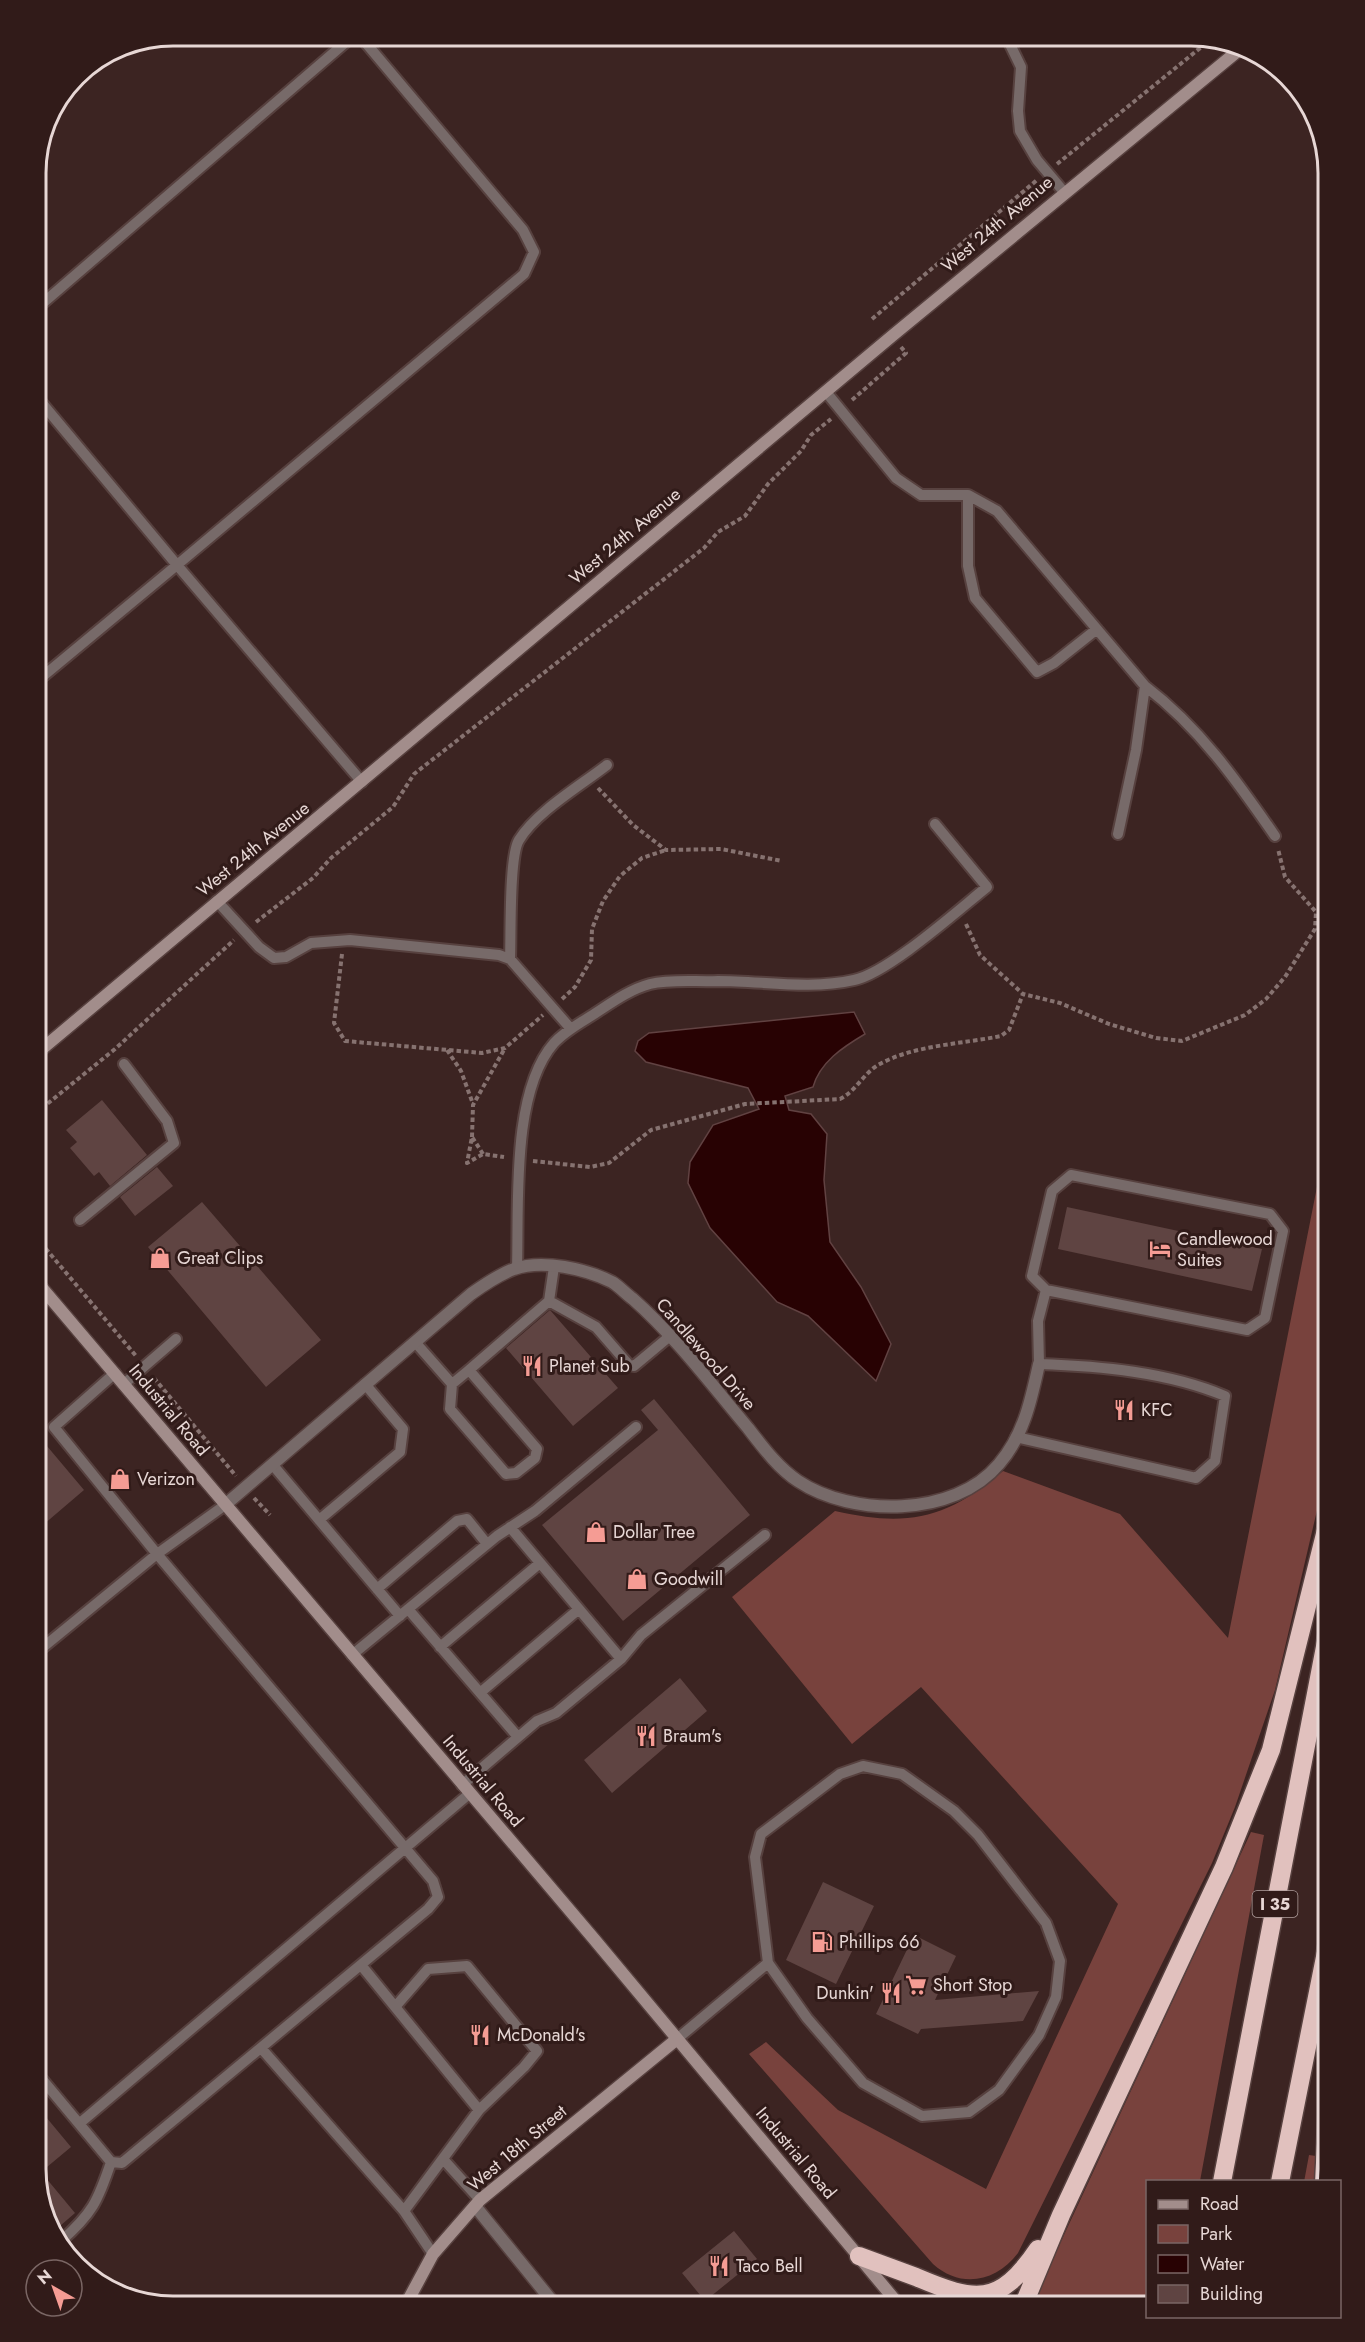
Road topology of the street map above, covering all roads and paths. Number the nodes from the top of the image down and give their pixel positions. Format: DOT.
graph roads {
  1 [pos="340,47"];
  2 [pos="369,47"];
  3 [pos="1011,47"];
  4 [pos="1234,54"];
  5 [pos="1064,192"];
  6 [pos="47,300"];
  7 [pos="892,336"];
  8 [pos="826,392"];
  9 [pos="47,409"];
  10 [pos="841,410"];
  11 [pos="968,495"];
  12 [pos="177,565"];
  13 [pos="1097,629"];
  14 [pos="47,673"];
  15 [pos="1145,686"];
  16 [pos="607,765"];
  17 [pos="590,779"];
  18 [pos="362,782"];
  19 [pos="936,824"];
  20 [pos="1118,834"];
  21 [pos="1275,836"];
  22 [pos="666,850"];
  23 [pos="782,861"];
  24 [pos="217,901"];
  25 [pos="961,908"];
  26 [pos="244,931"];
  27 [pos="344,941"];
  28 [pos="510,959"];
  29 [pos="1023,994"];
  30 [pos="552,1007"];
  31 [pos="571,1029"];
  32 [pos="47,1045"];
  33 [pos="505,1048"];
  34 [pos="447,1050"];
  35 [pos="124,1064"];
  36 [pos="47,1104"];
  37 [pos="473,1105"];
  38 [pos="472,1137"];
  39 [pos="483,1154"];
  40 [pos="520,1160"];
  41 [pos="80,1220"];
  42 [pos="554,1267"];
  43 [pos="517,1268"];
  44 [pos="1046,1290"];
  45 [pos="46,1293"];
  46 [pos="549,1301"];
  47 [pos="670,1336"];
  48 [pos="176,1338"];
  49 [pos="415,1342"];
  50 [pos="1039,1364"];
  51 [pos="469,1370"];
  52 [pos="115,1373"];
  53 [pos="124,1384"];
  54 [pos="365,1384"];
  55 [pos="452,1384"];
  56 [pos="636,1426"];
  57 [pos="1016,1437"];
  58 [pos="272,1464"];
  59 [pos="225,1505"];
  60 [pos="319,1520"];
  61 [pos="510,1527"];
  62 [pos="765,1535"];
  63 [pos="487,1544"];
  64 [pos="157,1554"];
  65 [pos="1318,1562"];
  66 [pos="540,1563"];
  67 [pos="378,1589"];
  68 [pos="579,1609"];
  69 [pos="404,1612"];
  70 [pos="46,1645"];
  71 [pos="440,1647"];
  72 [pos="352,1655"];
  73 [pos="621,1659"];
  74 [pos="1318,1683"];
  75 [pos="481,1692"];
  76 [pos="518,1737"];
  77 [pos="466,1789"];
  78 [pos="405,1847"];
  79 [pos="768,1963"];
  80 [pos="361,1965"];
  81 [pos="1318,1992"];
  82 [pos="395,2007"];
  83 [pos="677,2039"];
  84 [pos="261,2048"];
  85 [pos="46,2084"];
  86 [pos="479,2110"];
  87 [pos="80,2123"];
  88 [pos="443,2159"];
  89 [pos="111,2162"];
  90 [pos="1222,2180"];
  91 [pos="1280,2180"];
  92 [pos="477,2203"];
  93 [pos="404,2211"];
  94 [pos="1060,2215"];
  95 [pos="66,2236"];
  96 [pos="433,2254"];
  97 [pos="859,2256"];
  98 [pos="411,2295"];
  99 [pos="548,2295"];
  100 [pos="892,2296"];
  101 [pos="966,2296"];
  102 [pos="968,2296"];
  103 [pos="1027,2296"];
  1 -- 6 [label="lane"];
  2 -- 12 [label="lane"];
  3 -- 5 [label="lane"];
  4 -- 5 [label="street, West 24th Avenue"];
  5 -- 7 [label="street, West 24th Avenue"];
  7 -- 8 [label="street, West 24th Avenue"];
  7 -- 10 [label="path"];
  8 -- 10 [label="lane"];
  8 -- 18 [label="street, West 24th Avenue"];
  9 -- 12 [label="lane"];
  10 -- 11 [label="lane"];
  10 -- 26 [label="path"];
  11 -- 13 [label="lane"];
  11 -- 13 [label="lane"];
  12 -- 14 [label="lane"];
  12 -- 18 [label="lane"];
  13 -- 15 [label="lane"];
  15 -- 20 [label="lane"];
  15 -- 21 [label="lane"];
  16 -- 17 [label="lane"];
  17 -- 22 [label="path"];
  17 -- 28 [label="lane"];
  18 -- 24 [label="street, West 24th Avenue"];
  19 -- 25 [label="lane"];
  21 -- 29 [label="path"];
  22 -- 23 [label="path"];
  22 -- 30 [label="path"];
  24 -- 26 [label="lane"];
  24 -- 32 [label="street, West 24th Avenue"];
  25 -- 29 [label="path"];
  25 -- 31 [label="lane"];
  26 -- 27 [label="lane"];
  26 -- 36 [label="path"];
  27 -- 28 [label="lane"];
  27 -- 34 [label="path"];
  28 -- 30 [label="lane"];
  29 -- 40 [label="path"];
  30 -- 31 [label="lane"];
  30 -- 33 [label="path"];
  31 -- 40 [label="lane"];
  33 -- 34 [label="path"];
  33 -- 37 [label="path"];
  34 -- 37 [label="path"];
  35 -- 41 [label="lane"];
  37 -- 38 [label="path"];
  38 -- 39 [label="path"];
  38 -- 39 [label="path"];
  39 -- 40 [label="path"];
  40 -- 43 [label="lane"];
  42 -- 43 [label="street, Candlewood Drive"];
  42 -- 46 [label="lane"];
  42 -- 47 [label="street, Candlewood Drive"];
  43 -- 49 [label="street, Candlewood Drive"];
  44 -- 44 [label="lane"];
  44 -- 50 [label="lane"];
  45 -- 52 [label="street, Industrial Road"];
  46 -- 47 [label="lane"];
  46 -- 51 [label="lane"];
  47 -- 57 [label="street, Candlewood Drive"];
  48 -- 53 [label="lane"];
  49 -- 54 [label="street, Candlewood Drive"];
  49 -- 55 [label="lane"];
  50 -- 57 [label="street, Candlewood Drive"];
  50 -- 57 [label="lane"];
  51 -- 55 [label="lane"];
  51 -- 55 [label="lane"];
  52 -- 53 [label="street, Industrial Road"];
  52 -- 64 [label="lane"];
  53 -- 59 [label="street, Industrial Road"];
  54 -- 58 [label="street, Candlewood Drive"];
  54 -- 60 [label="lane"];
  56 -- 61 [label="lane"];
  58 -- 59 [label="street, Candlewood Drive"];
  58 -- 60 [label="lane"];
  59 -- 64 [label="lane"];
  59 -- 72 [label="street, Industrial Road"];
  60 -- 67 [label="lane"];
  61 -- 63 [label="lane"];
  61 -- 66 [label="lane"];
  62 -- 73 [label="lane"];
  63 -- 67 [label="lane"];
  63 -- 69 [label="lane"];
  64 -- 70 [label="lane"];
  64 -- 78 [label="lane"];
  65 -- 94 [label="highway"];
  66 -- 68 [label="lane"];
  66 -- 71 [label="lane"];
  67 -- 69 [label="lane"];
  68 -- 73 [label="lane"];
  68 -- 75 [label="lane"];
  69 -- 71 [label="lane"];
  69 -- 72 [label="lane"];
  71 -- 75 [label="lane"];
  72 -- 77 [label="street, Industrial Road"];
  73 -- 76 [label="lane"];
  74 -- 90 [label="highway, I 35"];
  75 -- 76 [label="lane"];
  76 -- 77 [label="lane"];
  77 -- 78 [label="lane"];
  77 -- 83 [label="street, Industrial Road"];
  78 -- 80 [label="lane"];
  78 -- 87 [label="lane"];
  79 -- 79 [label="lane"];
  79 -- 83 [label="lane"];
  80 -- 82 [label="lane"];
  80 -- 84 [label="lane"];
  81 -- 91 [label="highway"];
  82 -- 86 [label="lane"];
  82 -- 86 [label="lane"];
  83 -- 92 [label="street, West 18th Street"];
  83 -- 97 [label="street, Industrial Road"];
  84 -- 89 [label="lane"];
  84 -- 93 [label="lane"];
  85 -- 87 [label="lane"];
  86 -- 88 [label="lane"];
  87 -- 89 [label="lane"];
  88 -- 92 [label="lane"];
  88 -- 93 [label="lane"];
  89 -- 95 [label="lane"];
  92 -- 96 [label="street, West 18th Street"];
  92 -- 99 [label="street"];
  93 -- 96 [label="lane"];
  94 -- 102 [label="highway"];
  94 -- 103 [label="highway"];
  96 -- 98 [label="street, West 18th Street"];
  97 -- 100 [label="street, Industrial Road"];
  97 -- 101 [label="highway"];
}
